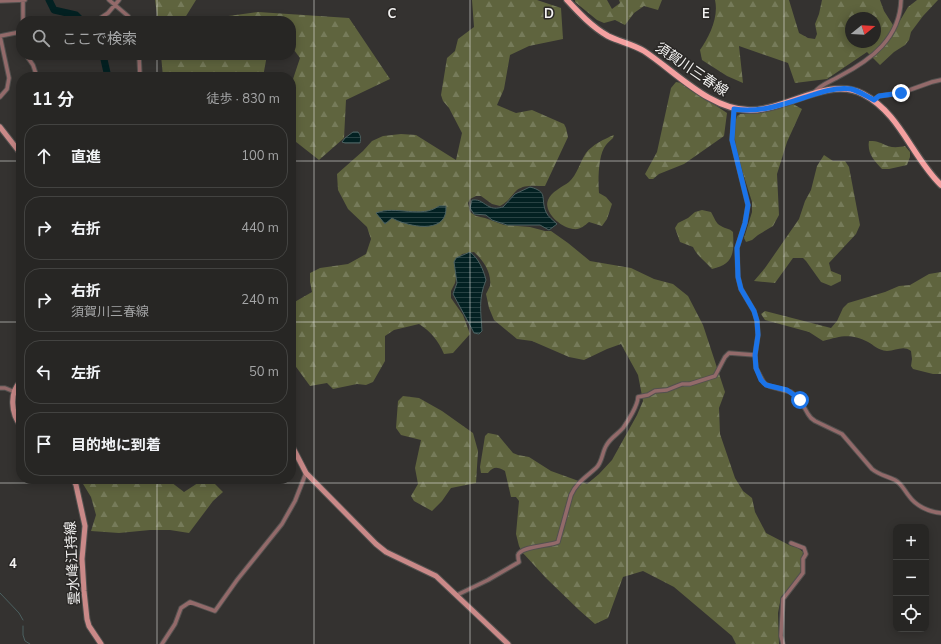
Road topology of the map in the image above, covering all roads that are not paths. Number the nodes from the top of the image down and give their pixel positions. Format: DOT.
graph roads {
  1 [pos="24,0"];
  2 [pos="109,0"];
  3 [pos="119,0"];
  4 [pos="567,0"];
  5 [pos="901,0"];
  6 [pos="0,1"];
  7 [pos="115,5"];
  8 [pos="23,16"];
  9 [pos="104,16"];
  10 [pos="127,16"];
  11 [pos="16,33"];
  12 [pos="30,60"];
  13 [pos="139,60"];
  14 [pos="35,72"];
  15 [pos="140,72"];
  16 [pos="941,80"];
  17 [pos="814,94"];
  18 [pos="0,97"];
  19 [pos="874,100"];
  20 [pos="734,109"];
  21 [pos="0,127"];
  22 [pos="16,148"];
  23 [pos="941,185"];
  24 [pos="755,355"];
  25 [pos="16,387"];
  26 [pos="0,388"];
  27 [pos="15,392"];
  28 [pos="16,417"];
  29 [pos="296,454"];
  30 [pos="306,473"];
  31 [pos="75,484"];
  32 [pos="941,513"];
  33 [pos="792,543"];
  34 [pos="457,594"];
  35 [pos="102,644"];
  36 [pos="162,644"];
  37 [pos="508,644"];
  38 [pos="783,644"];
  1 -- 6 [label="street"];
  1 -- 8 [label="street"];
  2 -- 7 [label="street"];
  3 -- 7 [label="street"];
  4 -- 20 [label="main road, 須賀川三春線"];
  5 -- 17 [label="street"];
  7 -- 9 [label="street"];
  7 -- 10 [label="street"];
  11 -- 18 [label="street"];
  12 -- 14 [label="street"];
  13 -- 15 [label="street"];
  16 -- 19 [label="street"];
  17 -- 19 [label="main road, 須賀川三春線"];
  17 -- 20 [label="main road, 須賀川三春線"];
  19 -- 23 [label="main road, 須賀川三春線"];
  20 -- 24 [label="street"];
  21 -- 22 [label="main road"];
  24 -- 32 [label="street"];
  24 -- 34 [label="street"];
  25 -- 27 [label="main road"];
  26 -- 27 [label="street"];
  27 -- 28 [label="main road"];
  29 -- 30 [label="main road"];
  30 -- 34 [label="main road"];
  30 -- 36 [label="street"];
  31 -- 35 [label="main road, 雲水峰江持線"];
  33 -- 38 [label="street"];
  34 -- 37 [label="main road"];
}
